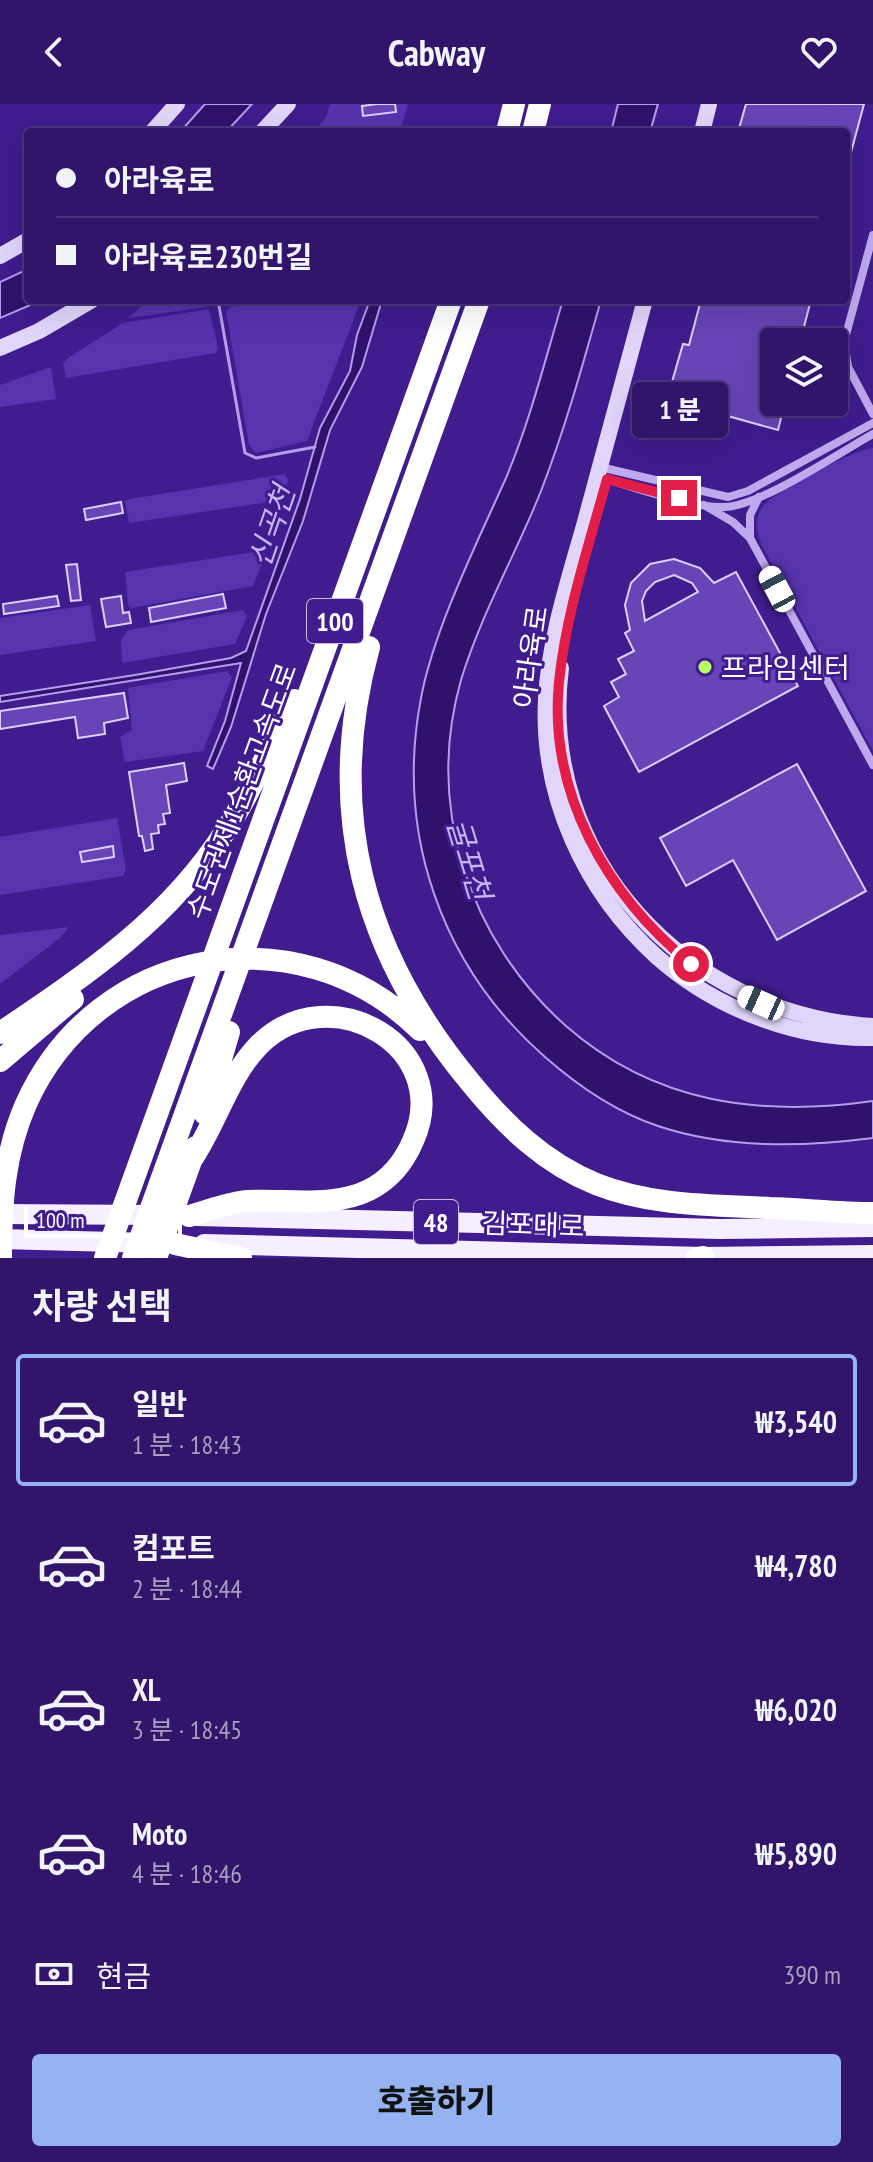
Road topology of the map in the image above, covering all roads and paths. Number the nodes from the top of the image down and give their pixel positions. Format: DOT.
graph roads {
  1 [pos="177,104"];
  2 [pos="288,104"];
  3 [pos="514,104"];
  4 [pos="540,104"];
  5 [pos="699,104"];
  6 [pos="709,104"];
  7 [pos="156,128"];
  8 [pos="266,128"];
  9 [pos="508,128"];
  10 [pos="534,128"];
  11 [pos="693,128"];
  12 [pos="703,128"];
  13 [pos="873,235"];
  14 [pos="24,242"];
  15 [pos="0,256"];
  16 [pos="85,304"];
  17 [pos="450,304"];
  18 [pos="478,304"];
  19 [pos="644,304"];
  20 [pos="655,304"];
  21 [pos="0,348"];
  22 [pos="873,414"];
  23 [pos="873,423"];
  24 [pos="873,434"];
  25 [pos="603,473"];
  26 [pos="760,497"];
  27 [pos="704,505"];
  28 [pos="750,538"];
  29 [pos="384,570"];
  30 [pos="333,629"];
  31 [pos="873,765"];
  32 [pos="157,917"];
  33 [pos="873,1014"];
  34 [pos="873,1026"];
  35 [pos="840,1029"];
  36 [pos="0,1033"];
  37 [pos="873,1038"];
  38 [pos="873,1046"];
  39 [pos="0,1061"];
  40 [pos="452,1061"];
  41 [pos="197,1131"];
  42 [pos="0,1214"];
  43 [pos="189,1216"];
  44 [pos="872,1216"];
  45 [pos="0,1239"];
  46 [pos="175,1244"];
  47 [pos="873,1255"];
  48 [pos="703,1257"];
  49 [pos="1,1258"];
  50 [pos="105,1258"];
  51 [pos="133,1258"];
  52 [pos="156,1258"];
  53 [pos="241,1258"];
  54 [pos="697,1258"];
  1 -- 7 [label="street"];
  2 -- 8 [label="street"];
  3 -- 9 [label="highway"];
  4 -- 10 [label="highway"];
  5 -- 11 [label="street"];
  6 -- 12 [label="street"];
  13 -- 22 [label="street"];
  14 -- 15 [label="street"];
  16 -- 21 [label="street"];
  17 -- 30 [label="highway, 수도권제1순환고속도로 / 100"];
  18 -- 29 [label="highway, 수도권제1순환고속도로 / 100"];
  19 -- 25 [label="street, 아라육로"];
  20 -- 25 [label="street, 아라육로"];
  23 -- 25 [label="street"];
  24 -- 26 [label="street"];
  25 -- 27 [label="street"];
  25 -- 35 [label="street, 아라육로"];
  26 -- 27 [label="street"];
  26 -- 28 [label="street"];
  27 -- 28 [label="street"];
  28 -- 31 [label="street"];
  29 -- 40 [label="highway"];
  29 -- 41 [label="highway, 수도권제1순환고속도로 / 100"];
  30 -- 32 [label="highway"];
  30 -- 50 [label="highway, 수도권제1순환고속도로 / 100"];
  32 -- 36 [label="highway"];
  32 -- 39 [label="highway"];
  33 -- 35 [label="street"];
  34 -- 35 [label="street, 아라육로"];
  35 -- 37 [label="street, 아라육로"];
  35 -- 38 [label="street"];
  40 -- 44 [label="highway"];
  40 -- 49 [label="highway"];
  41 -- 43 [label="highway"];
  41 -- 51 [label="highway, 수도권제1순환고속도로 / 100"];
  41 -- 52 [label="highway"];
  42 -- 43 [label="main road, 김포대로 / 48"];
  43 -- 44 [label="main road, 김포대로 / 48"];
  45 -- 46 [label="main road, 김포대로 / 48"];
  46 -- 48 [label="main road, 김포대로 / 48"];
  46 -- 53 [label="highway"];
  47 -- 48 [label="main road, 김포대로 / 48"];
  48 -- 54 [label="highway"];
}
